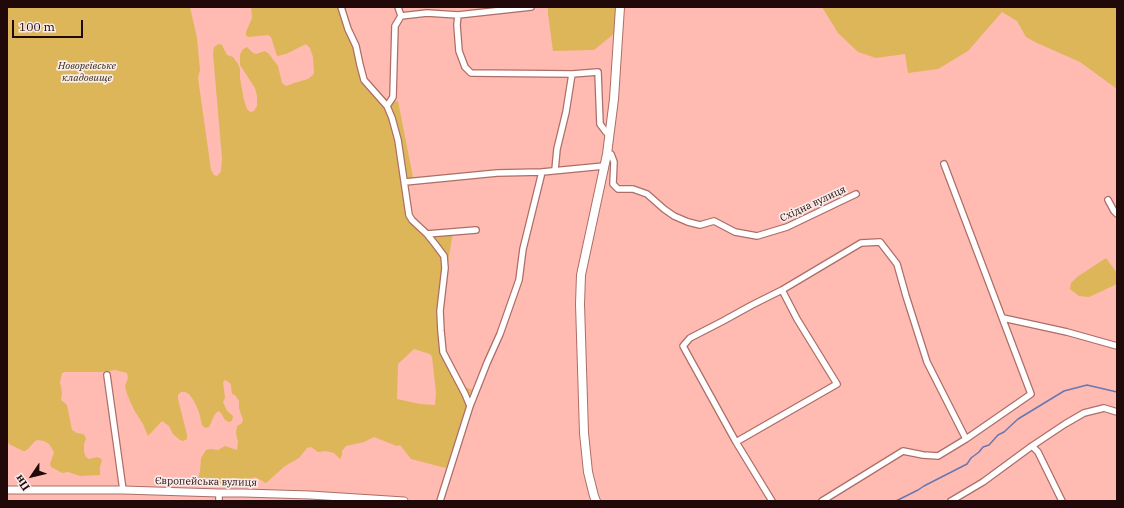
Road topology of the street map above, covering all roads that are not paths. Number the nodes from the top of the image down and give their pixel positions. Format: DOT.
graph roads {
  1 [pos="341,7"];
  2 [pos="398,7"];
  3 [pos="531,7"];
  4 [pos="620,7"];
  5 [pos="458,15"];
  6 [pos="401,16"];
  7 [pos="572,74"];
  8 [pos="386,106"];
  9 [pos="609,135"];
  10 [pos="607,154"];
  11 [pos="944,164"];
  12 [pos="604,166"];
  13 [pos="555,170"];
  14 [pos="542,172"];
  15 [pos="404,182"];
  16 [pos="856,194"];
  17 [pos="1108,200"];
  18 [pos="1117,214"];
  19 [pos="476,230"];
  20 [pos="427,234"];
  21 [pos="782,290"];
  22 [pos="1002,318"];
  23 [pos="1117,346"];
  24 [pos="107,375"];
  25 [pos="470,406"];
  26 [pos="1117,412"];
  27 [pos="966,439"];
  28 [pos="736,442"];
  29 [pos="1032,446"];
  30 [pos="7,490"];
  31 [pos="123,490"];
  32 [pos="219,493"];
  33 [pos="310,498"];
  34 [pos="958,499"];
  35 [pos="219,501"];
  36 [pos="404,501"];
  37 [pos="440,501"];
  38 [pos="596,501"];
  39 [pos="772,501"];
  40 [pos="822,501"];
  41 [pos="951,501"];
  42 [pos="1062,501"];
  1 -- 8 [label="street"];
  2 -- 6 [label="street"];
  3 -- 5 [label="street"];
  4 -- 9 [label="main road"];
  5 -- 6 [label="street"];
  5 -- 7 [label="street"];
  6 -- 8 [label="street"];
  7 -- 9 [label="street"];
  7 -- 13 [label="street"];
  8 -- 15 [label="street"];
  9 -- 10 [label="main road"];
  10 -- 12 [label="main road"];
  10 -- 16 [label="street, Східна вулиця"];
  11 -- 22 [label="street"];
  12 -- 13 [label="street"];
  12 -- 38 [label="main road"];
  13 -- 14 [label="street"];
  14 -- 15 [label="street"];
  14 -- 25 [label="street"];
  15 -- 20 [label="street"];
  17 -- 18 [label="street"];
  19 -- 20 [label="street"];
  20 -- 25 [label="street"];
  21 -- 27 [label="street"];
  21 -- 28 [label="street"];
  21 -- 28 [label="street"];
  22 -- 23 [label="street"];
  22 -- 27 [label="street"];
  24 -- 31 [label="street"];
  25 -- 37 [label="street"];
  26 -- 29 [label="street"];
  27 -- 40 [label="street"];
  28 -- 39 [label="street"];
  29 -- 34 [label="street"];
  29 -- 42 [label="street"];
  30 -- 31 [label="street, Європейська вулиця"];
  31 -- 32 [label="street, Європейська вулиця"];
  32 -- 33 [label="street, Європейська вулиця"];
  32 -- 35 [label="street"];
  33 -- 36 [label="street, Європейська вулиця"];
  34 -- 41 [label="street"];
}
